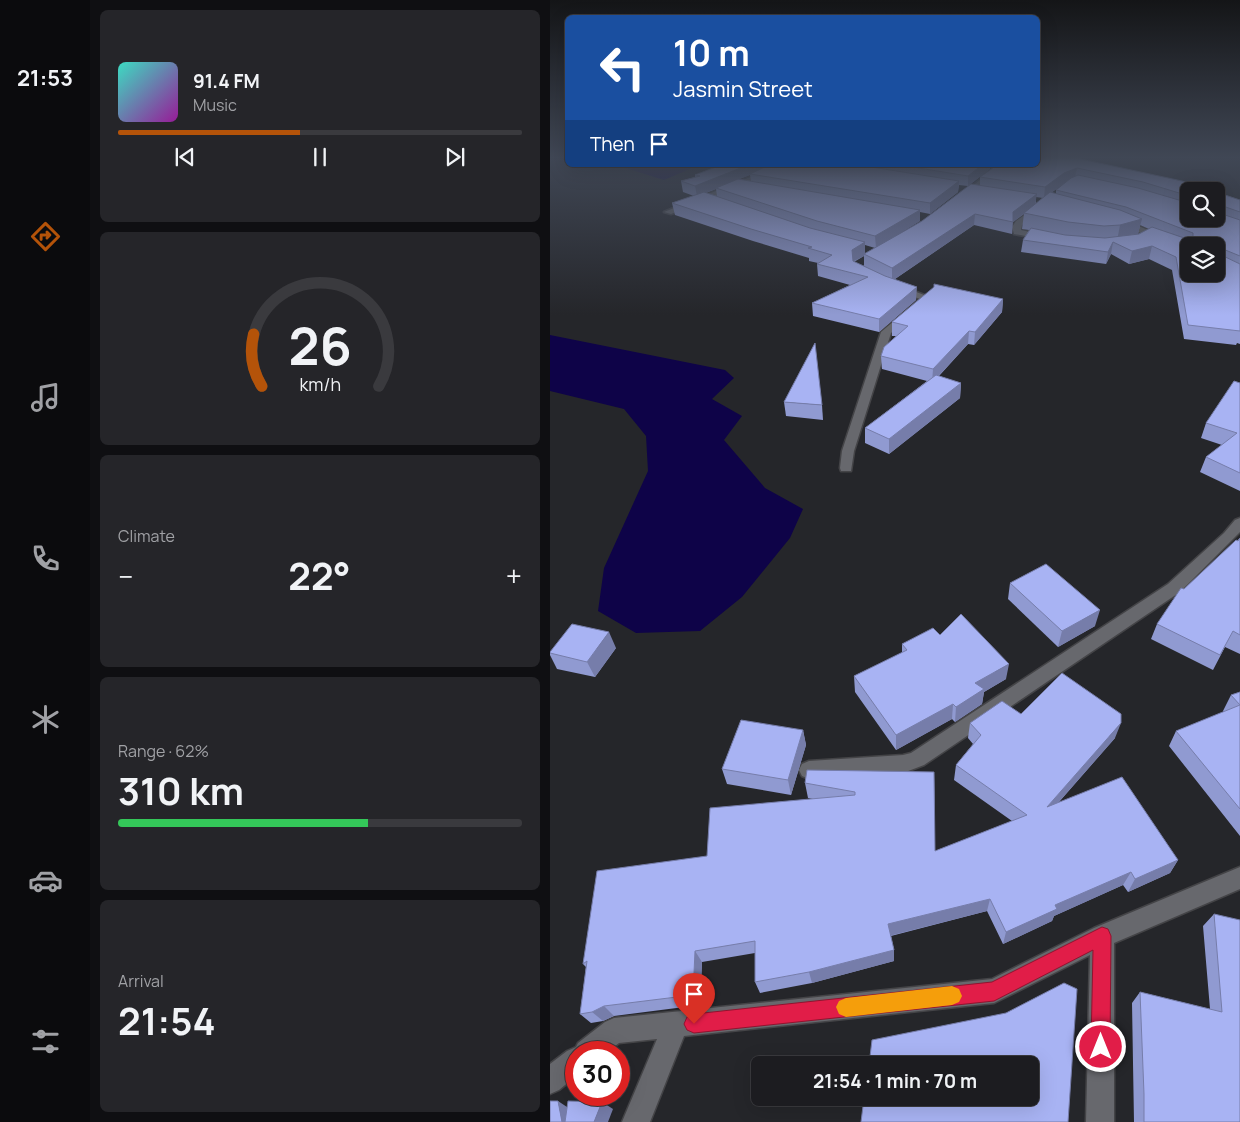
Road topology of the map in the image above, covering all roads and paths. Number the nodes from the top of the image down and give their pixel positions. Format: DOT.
graph roads {
  1 [pos="673,210"];
  2 [pos="1037,210"];
  3 [pos="668,212"];
  4 [pos="1111,219"];
  5 [pos="1149,233"];
  6 [pos="1054,239"];
  7 [pos="1139,240"];
  8 [pos="1180,246"];
  9 [pos="890,285"];
  10 [pos="846,468"];
  11 [pos="1236,534"];
  12 [pos="809,770"];
  13 [pos="1240,878"];
  14 [pos="1102,936"];
  15 [pos="675,1026"];
  16 [pos="601,1041"];
  17 [pos="565,1068"];
  18 [pos="550,1080"];
  19 [pos="636,1122"];
  20 [pos="1100,1122"];
  1 -- 3 [label="street"];
  2 -- 6 [label="street"];
  4 -- 5 [label="street"];
  5 -- 7 [label="street"];
  5 -- 8 [label="street"];
  9 -- 10 [label="street"];
  11 -- 12 [label="street"];
  13 -- 14 [label="street"];
  14 -- 15 [label="street"];
  14 -- 20 [label="street"];
  15 -- 16 [label="street"];
  15 -- 19 [label="street"];
  17 -- 18 [label="street"];
}
